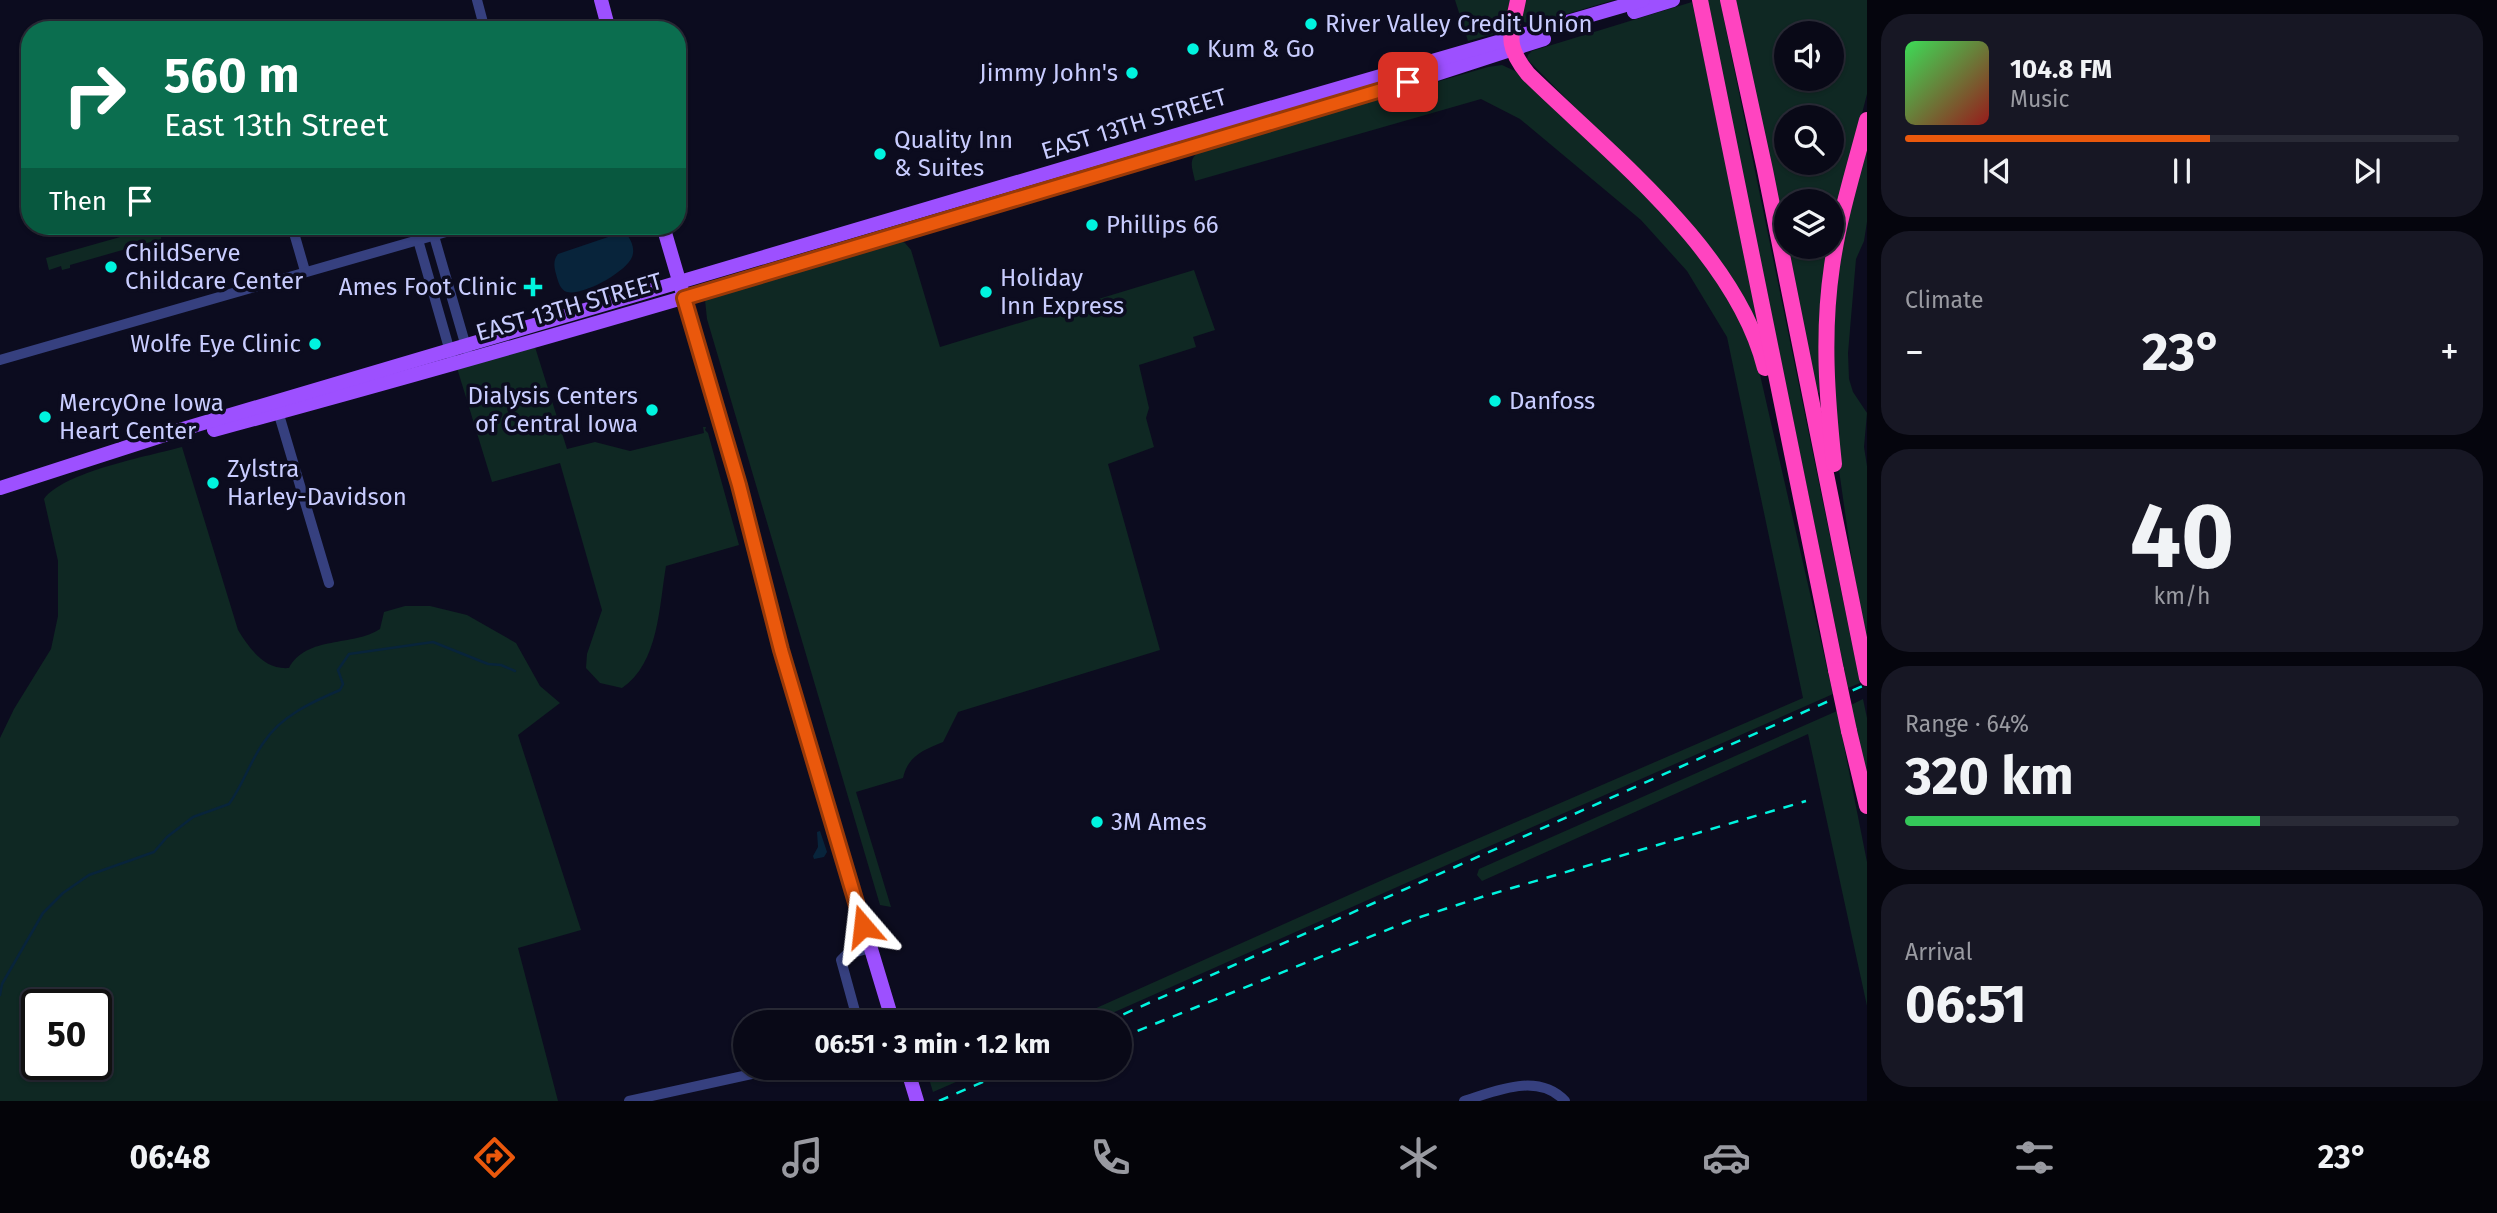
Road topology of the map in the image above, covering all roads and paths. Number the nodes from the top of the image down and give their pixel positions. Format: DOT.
graph roads {
  1 [pos="477,0"];
  2 [pos="601,0"];
  3 [pos="1518,0"];
  4 [pos="1643,0"];
  5 [pos="1673,0"];
  6 [pos="1729,4"];
  7 [pos="1702,8"];
  8 [pos="483,21"];
  9 [pos="607,21"];
  10 [pos="1511,44"];
  11 [pos="1867,120"];
  12 [pos="295,235"];
  13 [pos="436,235"];
  14 [pos="666,235"];
  15 [pos="433,236"];
  16 [pos="418,240"];
  17 [pos="305,271"];
  18 [pos="682,291"];
  19 [pos="468,353"];
  20 [pos="452,358"];
  21 [pos="0,360"];
  22 [pos="277,408"];
  23 [pos="0,488"];
  24 [pos="1808,534"];
  25 [pos="1842,547"];
  26 [pos="330,583"];
  27 [pos="1867,678"];
  28 [pos="1867,806"];
  29 [pos="870,948"];
  30 [pos="855,1010"];
  31 [pos="889,1010"];
  32 [pos="733,1078"];
  33 [pos="911,1080"];
  34 [pos="629,1101"];
  35 [pos="917,1101"];
  36 [pos="1464,1101"];
  37 [pos="1566,1101"];
  1 -- 8 [label="street"];
  2 -- 9 [label="main road"];
  3 -- 10 [label="highway"];
  4 -- 10 [label="main road, EAST 13TH STREET"];
  5 -- 10 [label="main road, EAST 13TH STREET"];
  6 -- 25 [label="highway"];
  7 -- 24 [label="highway"];
  10 -- 18 [label="main road, EAST 13TH STREET"];
  10 -- 24 [label="highway"];
  11 -- 25 [label="highway"];
  12 -- 17 [label="street"];
  13 -- 15 [label="street"];
  14 -- 18 [label="main road"];
  15 -- 16 [label="street"];
  15 -- 19 [label="street"];
  16 -- 17 [label="street"];
  16 -- 20 [label="street"];
  17 -- 21 [label="street"];
  18 -- 19 [label="main road, EAST 13TH STREET"];
  18 -- 29 [label="main road"];
  19 -- 20 [label="main road, EAST 13TH STREET"];
  20 -- 22 [label="main road, EAST 13TH STREET"];
  22 -- 23 [label="main road, EAST 13TH STREET"];
  22 -- 26 [label="street"];
  24 -- 28 [label="highway, bridge"];
  25 -- 27 [label="highway"];
  29 -- 30 [label="street"];
  29 -- 31 [label="main road"];
  32 -- 34 [label="street"];
  33 -- 35 [label="main road"];
  36 -- 37 [label="street"];
}
